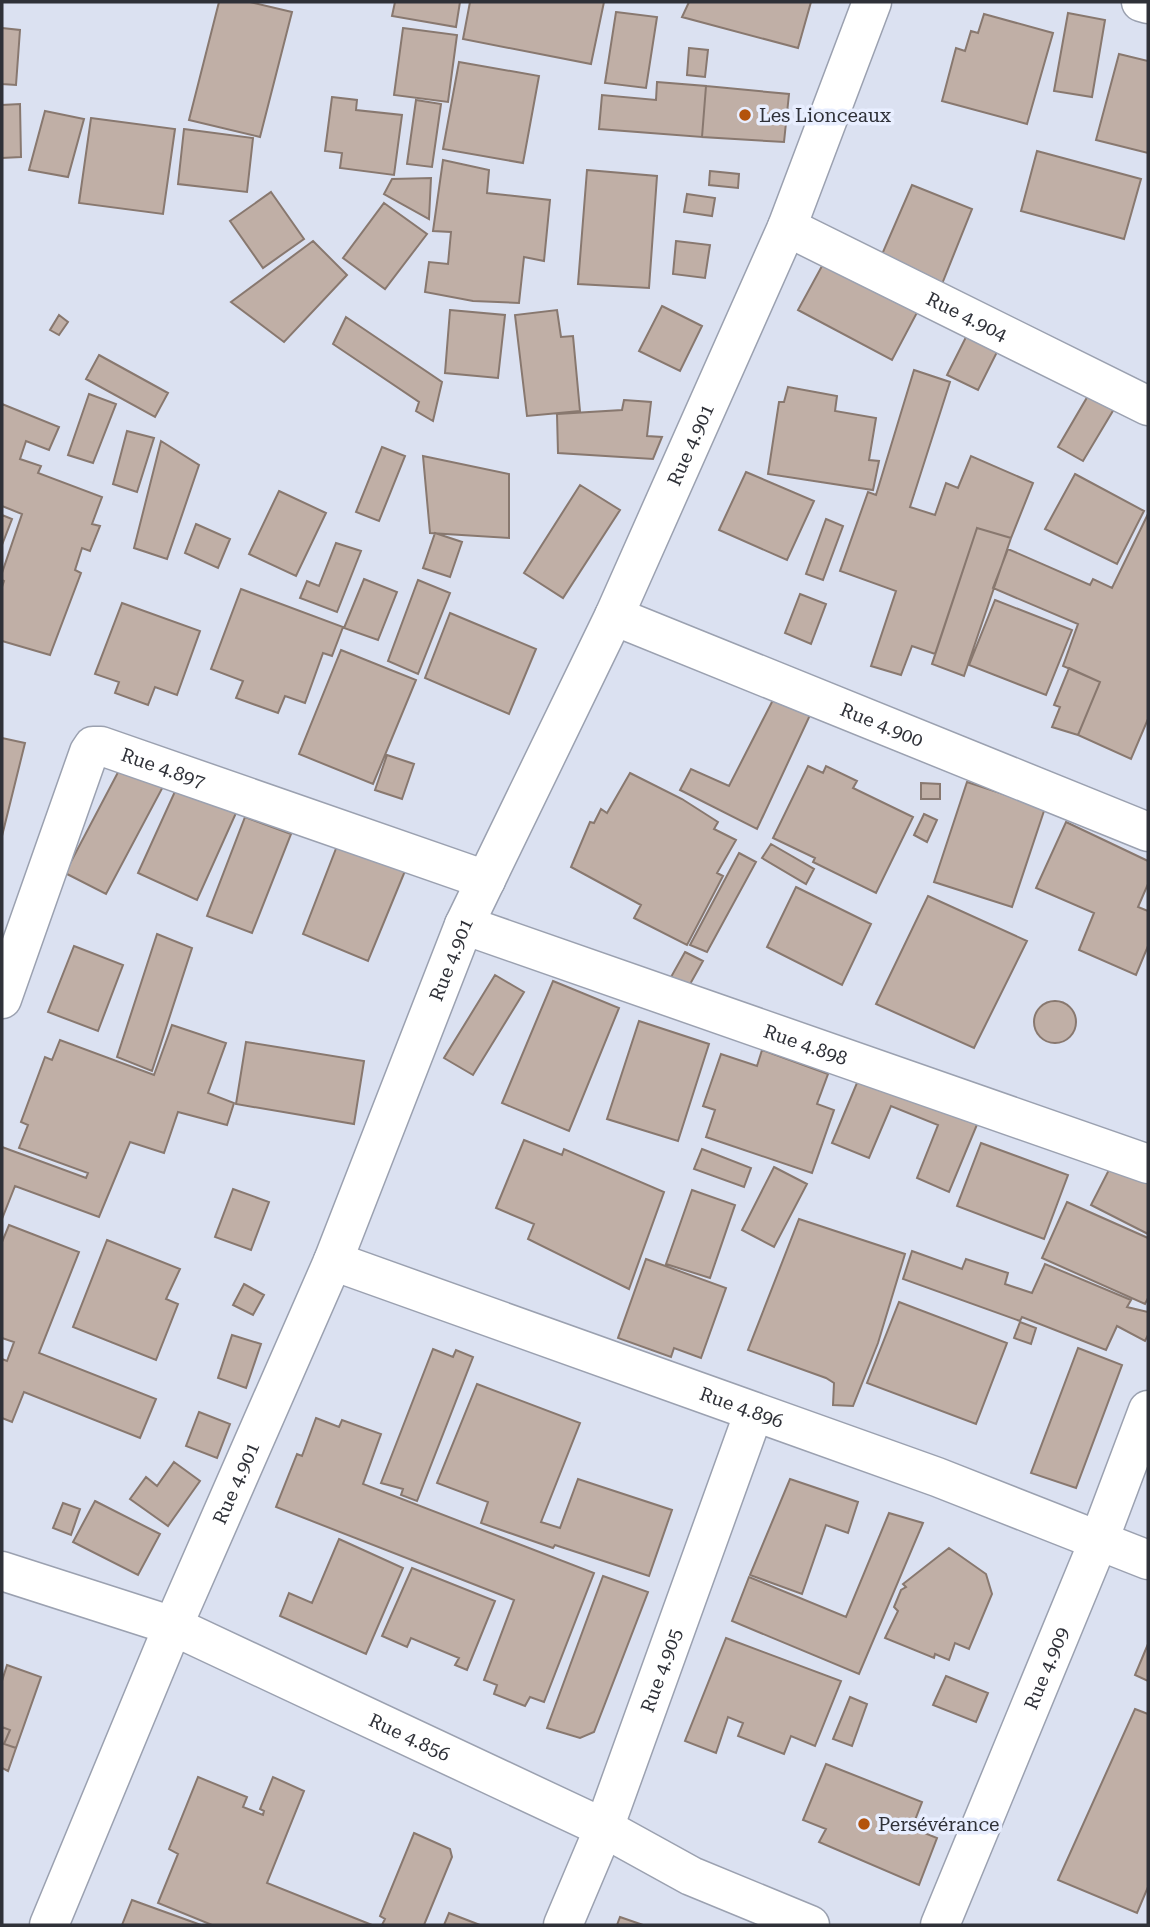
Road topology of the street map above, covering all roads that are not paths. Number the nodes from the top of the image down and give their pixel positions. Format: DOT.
graph roads {
  1 [pos="872,2"];
  2 [pos="1141,2"];
  3 [pos="1148,4"];
  4 [pos="787,228"];
  5 [pos="1148,406"];
  6 [pos="614,616"];
  7 [pos="1148,832"];
  8 [pos="486,880"];
  9 [pos="464,925"];
  10 [pos="2,999"];
  11 [pos="1148,1164"];
  12 [pos="333,1261"];
  13 [pos="1148,1410"];
  14 [pos="754,1412"];
  15 [pos="1099,1539"];
  16 [pos="1148,1560"];
  17 [pos="2,1570"];
  18 [pos="173,1626"];
  19 [pos="604,1828"];
  20 [pos="49,1925"];
  21 [pos="563,1925"];
  22 [pos="810,1925"];
  23 [pos="940,1925"];
  1 -- 4 [label="street, Rue 4.901"];
  2 -- 3 [label="street"];
  4 -- 5 [label="street, Rue 4.904"];
  4 -- 6 [label="street, Rue 4.901"];
  6 -- 7 [label="street, Rue 4.900"];
  6 -- 8 [label="street, Rue 4.901"];
  8 -- 9 [label="street, Rue 4.901"];
  8 -- 10 [label="street, Rue 4.897"];
  9 -- 11 [label="street, Rue 4.898"];
  9 -- 12 [label="street, Rue 4.901"];
  12 -- 14 [label="street, Rue 4.896"];
  12 -- 18 [label="street, Rue 4.901"];
  13 -- 15 [label="street, Rue 4.909"];
  14 -- 15 [label="street, Rue 4.896"];
  14 -- 19 [label="street, Rue 4.905"];
  15 -- 16 [label="street, Rue 4.896"];
  15 -- 23 [label="street, Rue 4.909"];
  17 -- 18 [label="street, Rue 4.856"];
  18 -- 19 [label="street, Rue 4.856"];
  18 -- 20 [label="street, Rue 4.901"];
  19 -- 21 [label="street, Rue 4.905"];
  19 -- 22 [label="street, Rue 4.856"];
}
